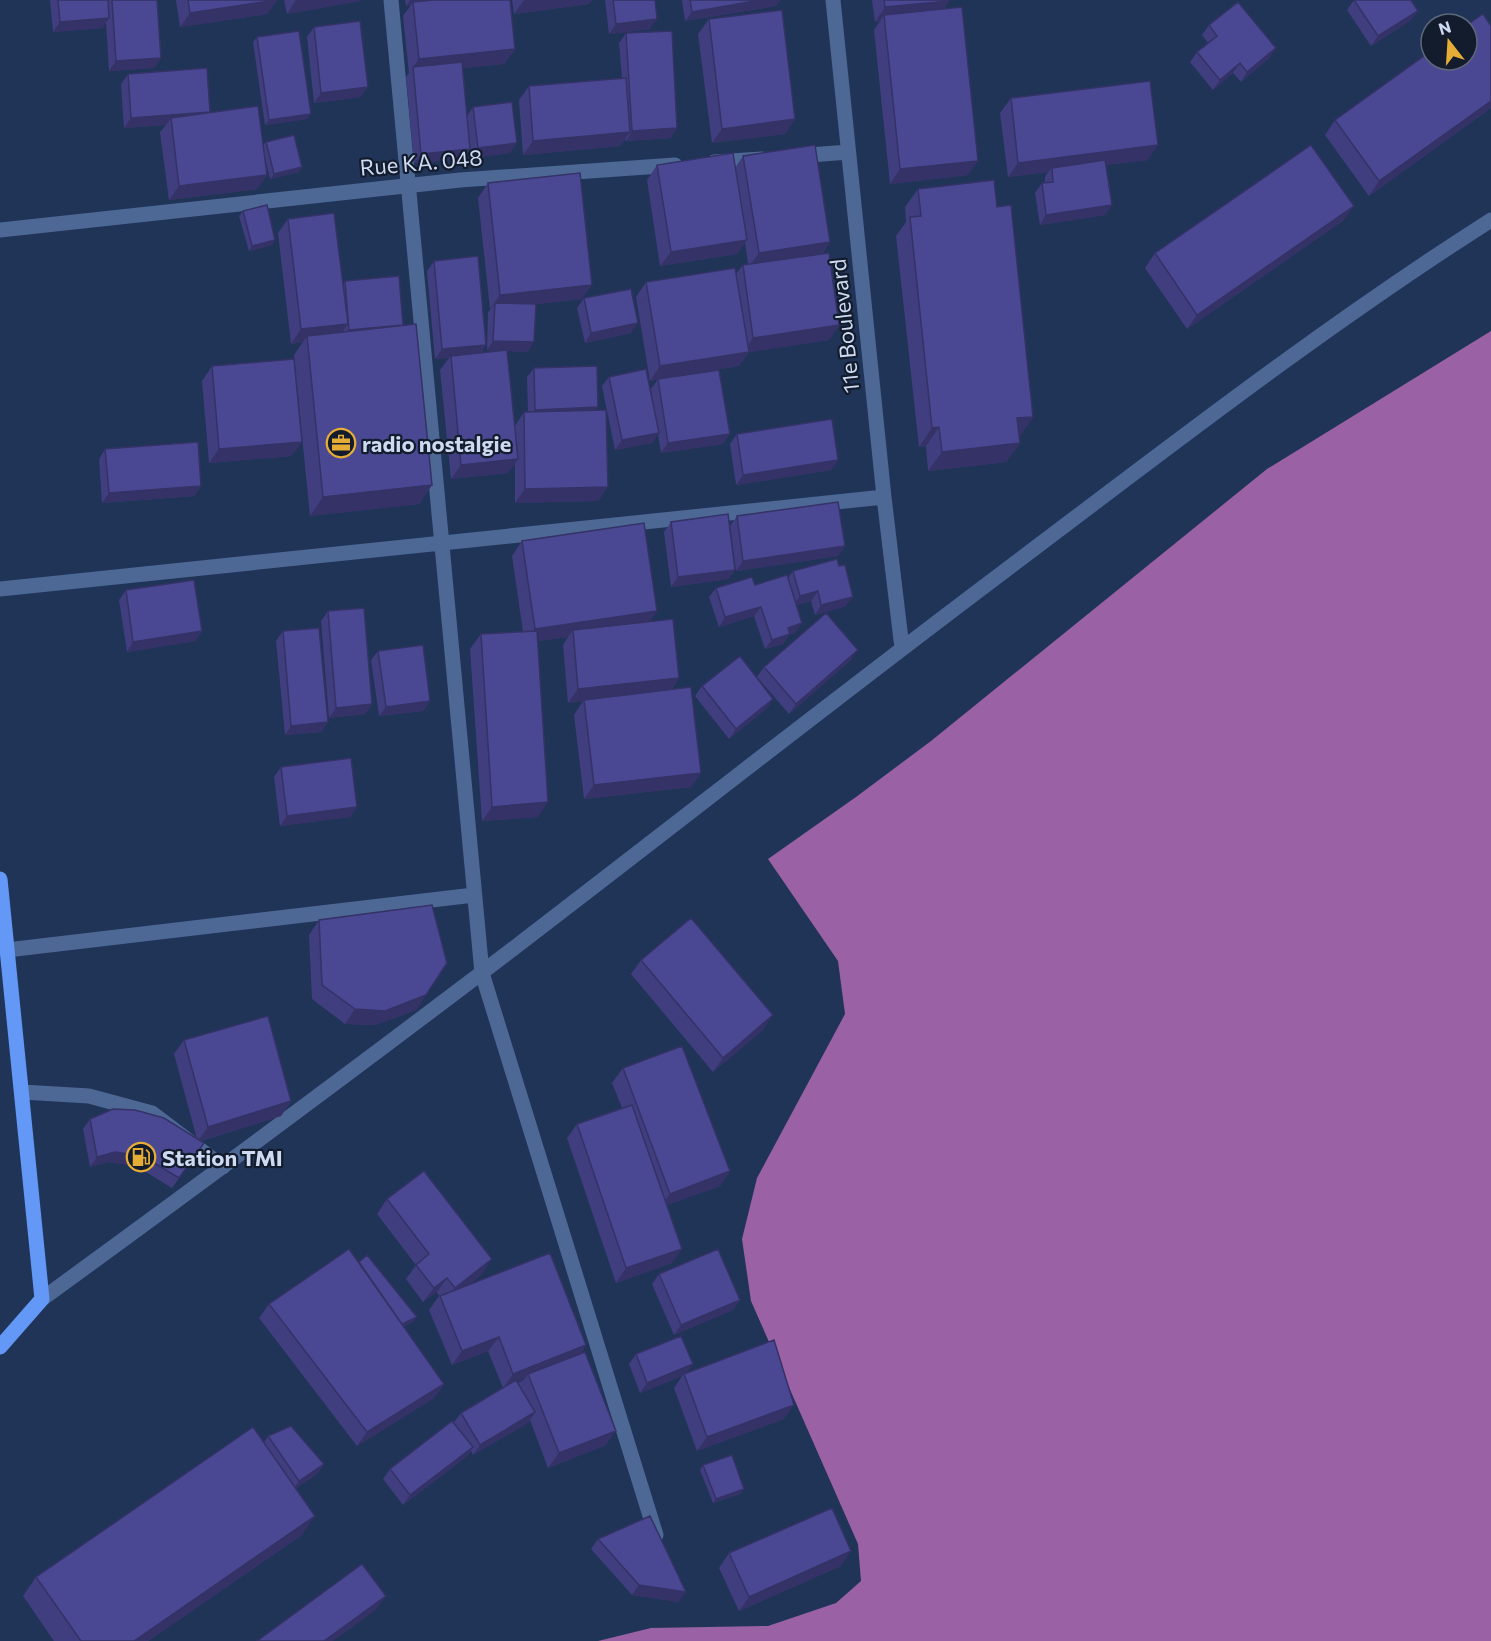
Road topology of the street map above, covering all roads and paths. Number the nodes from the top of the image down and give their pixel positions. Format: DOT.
graph roads {
  1 [pos="391,0"];
  2 [pos="833,0"];
  3 [pos="848,152"];
  4 [pos="409,185"];
  5 [pos="1491,220"];
  6 [pos="0,230"];
  7 [pos="884,497"];
  8 [pos="441,544"];
  9 [pos="0,589"];
  10 [pos="902,648"];
  11 [pos="0,879"];
  12 [pos="474,895"];
  13 [pos="7,950"];
  14 [pos="482,973"];
  15 [pos="22,1092"];
  16 [pos="223,1167"];
  17 [pos="42,1299"];
  18 [pos="0,1347"];
  19 [pos="659,1545"];
  1 -- 4 [label="street"];
  2 -- 3 [label="street, 11e Boulevard"];
  3 -- 4 [label="street, Rue KA. 048"];
  3 -- 7 [label="street, 11e Boulevard"];
  4 -- 6 [label="street, Rue KA. 048"];
  4 -- 8 [label="street"];
  5 -- 10 [label="street"];
  7 -- 8 [label="street"];
  7 -- 10 [label="street, 11e Boulevard"];
  8 -- 9 [label="street"];
  8 -- 12 [label="street"];
  10 -- 14 [label="street"];
  11 -- 13 [label="main road"];
  12 -- 13 [label="street"];
  12 -- 14 [label="street"];
  13 -- 15 [label="main road"];
  14 -- 16 [label="street"];
  14 -- 19 [label="street"];
  15 -- 16 [label="street"];
  15 -- 17 [label="main road"];
  16 -- 17 [label="street"];
  17 -- 18 [label="main road"];
}
